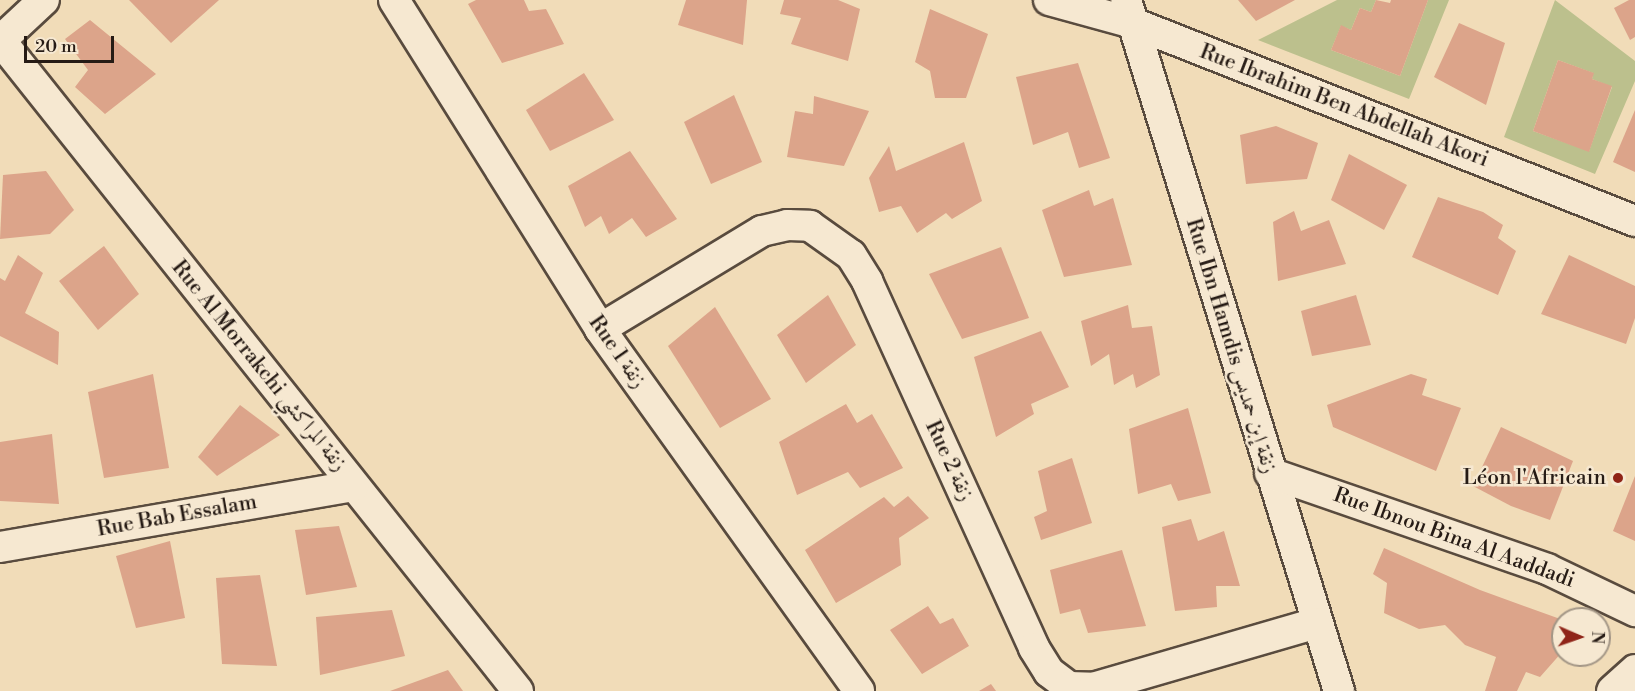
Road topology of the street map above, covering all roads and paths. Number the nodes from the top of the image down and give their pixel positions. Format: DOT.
graph roads {
  1 [pos="44,0"];
  2 [pos="394,0"];
  3 [pos="1049,0"];
  4 [pos="1130,12"];
  5 [pos="0,41"];
  6 [pos="1635,221"];
  7 [pos="600,329"];
  8 [pos="1270,473"];
  9 [pos="354,486"];
  10 [pos="0,547"];
  11 [pos="1635,611"];
  12 [pos="1317,623"];
  13 [pos="1635,671"];
  14 [pos="518,691"];
  15 [pos="859,691"];
  16 [pos="1339,691"];
  17 [pos="1613,691"];
  1 -- 5 [label="street"];
  2 -- 7 [label="street, Rue 1 زنقة"];
  3 -- 4 [label="street, Rue Ibrahim Ben Abdellah Akori"];
  4 -- 6 [label="street, Rue Ibrahim Ben Abdellah Akori"];
  4 -- 8 [label="street, Rue Ibn Hamdis زنقة إبن حمديس"];
  5 -- 9 [label="street, Rue Al Morrakchi زنقة المراكشي"];
  7 -- 12 [label="street, Rue 2 زنقة"];
  7 -- 15 [label="street, Rue 1 زنقة"];
  8 -- 11 [label="street, Rue Ibnou Bina Al Aaddadi"];
  8 -- 12 [label="street, Rue Ibn Hamdis زنقة إبن حمديس"];
  9 -- 10 [label="street, Rue Bab Essalam"];
  9 -- 14 [label="street, Rue Al Morrakchi زنقة المراكشي"];
  12 -- 16 [label="street, Rue Ibn Hamdis زنقة إبن حمديس"];
  13 -- 17 [label="street"];
}
